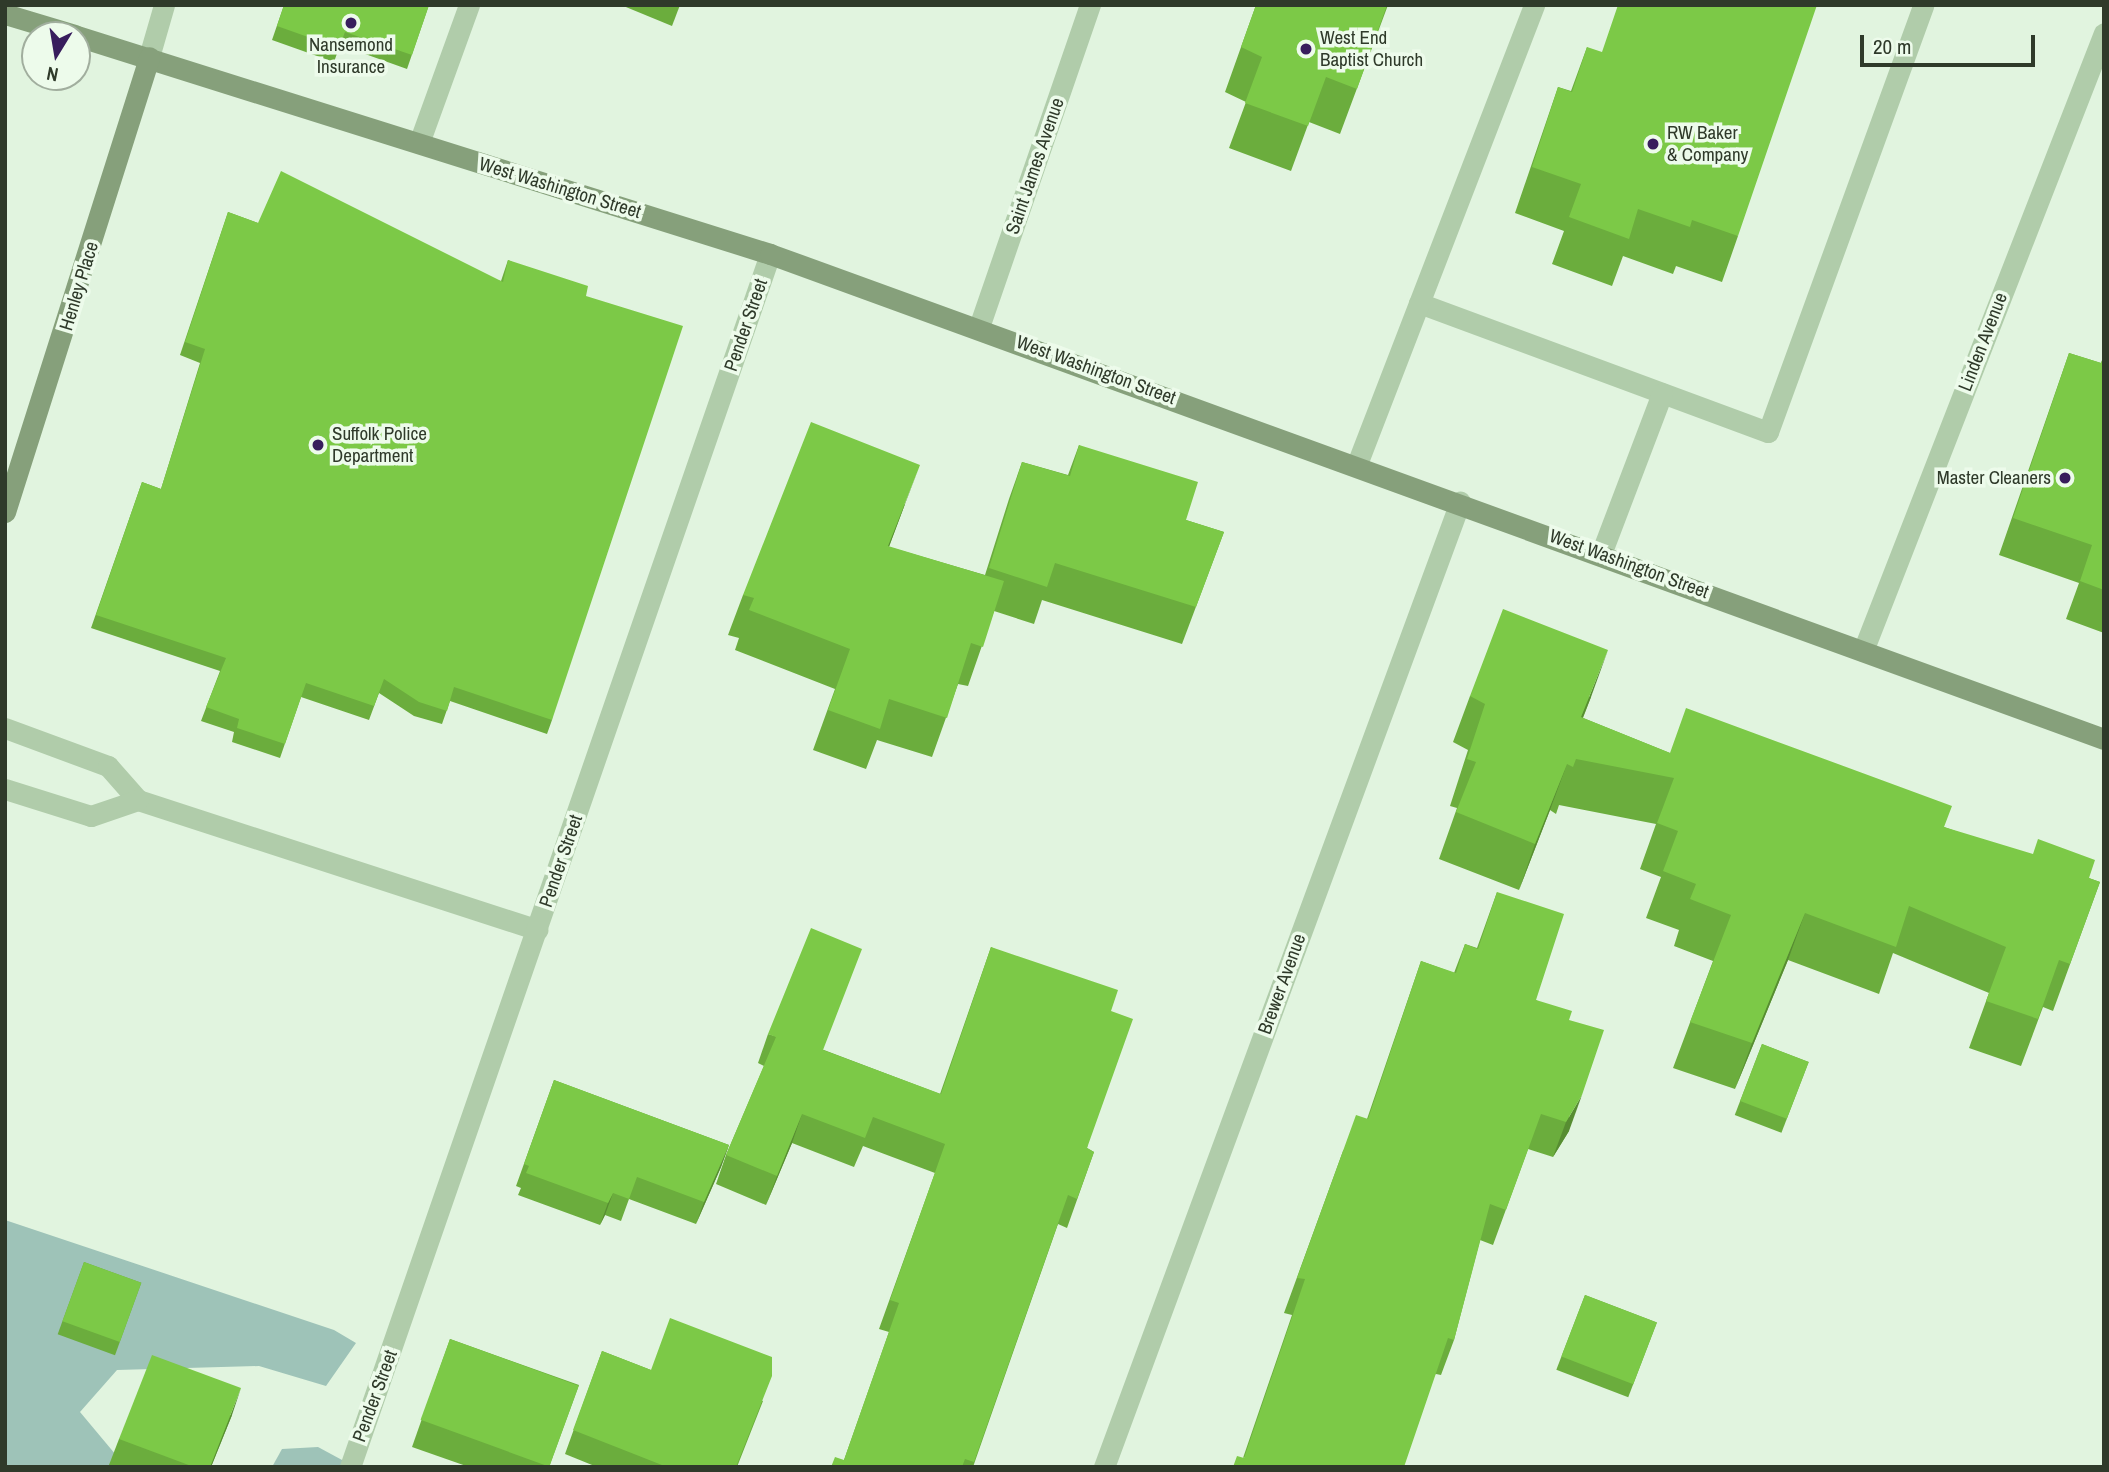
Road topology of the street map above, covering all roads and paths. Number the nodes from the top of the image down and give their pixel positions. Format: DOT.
graph roads {
  1 [pos="164,5"];
  2 [pos="469,5"];
  3 [pos="1090,5"];
  4 [pos="1534,5"];
  5 [pos="1923,5"];
  6 [pos="5,14"];
  7 [pos="29,21"];
  8 [pos="2104,33"];
  9 [pos="91,40"];
  10 [pos="149,57"];
  11 [pos="419,143"];
  12 [pos="770,254"];
  13 [pos="1419,303"];
  14 [pos="979,327"];
  15 [pos="1662,393"];
  16 [pos="1357,464"];
  17 [pos="1460,502"];
  18 [pos="5,512"];
  19 [pos="1601,554"];
  20 [pos="1864,651"];
  21 [pos="5,728"];
  22 [pos="2104,739"];
  23 [pos="5,789"];
  24 [pos="138,800"];
  25 [pos="537,930"];
  26 [pos="350,1467"];
  27 [pos="1104,1467"];
  1 -- 10 [label="street"];
  2 -- 11 [label="street"];
  3 -- 14 [label="street, Saint James Avenue"];
  4 -- 13 [label="street"];
  5 -- 15 [label="street"];
  6 -- 7 [label="main road, West Washington Street"];
  8 -- 20 [label="street, Linden Avenue"];
  9 -- 10 [label="main road, West Washington Street"];
  10 -- 11 [label="main road, West Washington Street"];
  10 -- 18 [label="main road, Henley Place"];
  11 -- 12 [label="main road, West Washington Street"];
  12 -- 14 [label="main road, West Washington Street"];
  12 -- 25 [label="street, Pender Street"];
  13 -- 15 [label="street"];
  13 -- 16 [label="street"];
  14 -- 16 [label="main road, West Washington Street"];
  15 -- 19 [label="street"];
  16 -- 17 [label="main road, West Washington Street"];
  17 -- 19 [label="main road, West Washington Street"];
  17 -- 27 [label="street, Brewer Avenue"];
  19 -- 20 [label="main road, West Washington Street"];
  20 -- 22 [label="main road, West Washington Street"];
  21 -- 24 [label="street"];
  23 -- 24 [label="street"];
  24 -- 25 [label="street"];
  25 -- 26 [label="street, Pender Street"];
}
